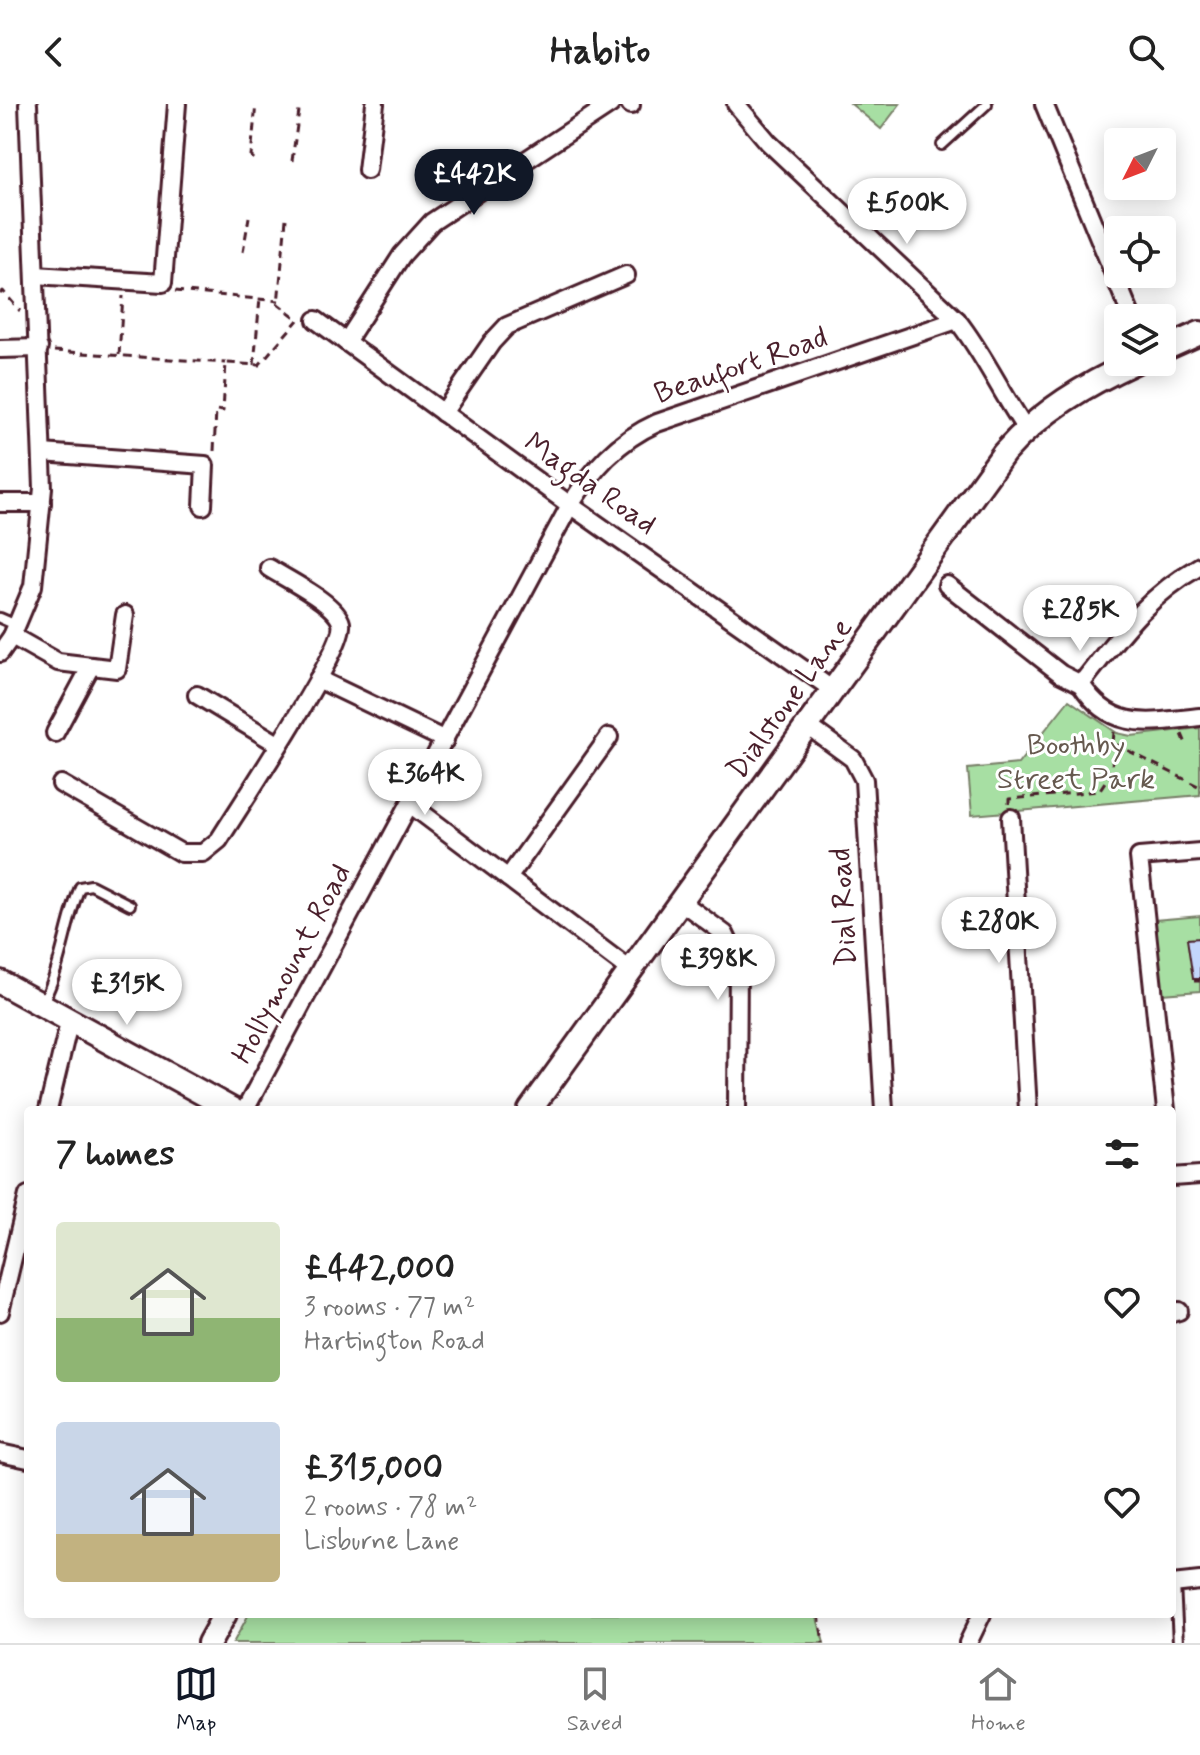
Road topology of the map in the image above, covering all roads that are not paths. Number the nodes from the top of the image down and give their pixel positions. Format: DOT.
graph roads {
  1 [pos="28,104"];
  2 [pos="177,104"];
  3 [pos="375,104"];
  4 [pos="611,104"];
  5 [pos="736,104"];
  6 [pos="987,104"];
  7 [pos="1044,104"];
  8 [pos="942,145"];
  9 [pos="367,170"];
  10 [pos="35,275"];
  11 [pos="626,275"];
  12 [pos="1126,304"];
  13 [pos="316,320"];
  14 [pos="957,320"];
  15 [pos="1200,333"];
  16 [pos="346,342"];
  17 [pos="1176,344"];
  18 [pos="0,349"];
  19 [pos="39,349"];
  20 [pos="1108,376"];
  21 [pos="443,413"];
  22 [pos="1026,429"];
  23 [pos="42,453"];
  24 [pos="0,503"];
  25 [pos="42,503"];
  26 [pos="570,505"];
  27 [pos="203,506"];
  28 [pos="1200,566"];
  29 [pos="269,568"];
  30 [pos="947,585"];
  31 [pos="125,615"];
  32 [pos="0,618"];
  33 [pos="14,631"];
  34 [pos="0,653"];
  35 [pos="91,666"];
  36 [pos="318,679"];
  37 [pos="1081,684"];
  38 [pos="833,690"];
  39 [pos="197,694"];
  40 [pos="1200,717"];
  41 [pos="808,726"];
  42 [pos="55,733"];
  43 [pos="609,737"];
  44 [pos="445,740"];
  45 [pos="278,744"];
  46 [pos="61,784"];
  47 [pos="410,804"];
  48 [pos="1011,818"];
  49 [pos="1200,852"];
  50 [pos="508,878"];
  51 [pos="680,901"];
  52 [pos="130,905"];
  53 [pos="630,970"];
  54 [pos="0,982"];
  55 [pos="41,1006"];
  56 [pos="69,1023"];
  57 [pos="49,1106"];
  58 [pos="225,1106"];
  59 [pos="247,1106"];
  60 [pos="533,1106"];
  61 [pos="737,1106"];
  62 [pos="884,1106"];
  63 [pos="1028,1106"];
  64 [pos="1166,1106"];
  65 [pos="1200,1175"];
  66 [pos="1176,1177"];
  67 [pos="24,1212"];
  68 [pos="0,1312"];
  69 [pos="0,1453"];
  70 [pos="24,1458"];
  71 [pos="1200,1581"];
  72 [pos="1176,1584"];
  73 [pos="223,1618"];
  74 [pos="980,1618"];
  75 [pos="1176,1618"];
  76 [pos="209,1643"];
  77 [pos="968,1643"];
  78 [pos="1178,1643"];
  1 -- 10 [label="street"];
  2 -- 10 [label="street"];
  3 -- 9 [label="street"];
  4 -- 16 [label="street"];
  5 -- 14 [label="street"];
  6 -- 8 [label="lane"];
  7 -- 12 [label="street"];
  10 -- 19 [label="street"];
  11 -- 21 [label="street"];
  13 -- 16 [label="street, Magda Road"];
  14 -- 22 [label="street"];
  14 -- 26 [label="street, Beaufort Road"];
  15 -- 17 [label="street"];
  16 -- 21 [label="street, Magda Road"];
  18 -- 19 [label="street"];
  19 -- 23 [label="street"];
  20 -- 22 [label="street, Dialstone Lane"];
  21 -- 26 [label="street, Magda Road"];
  22 -- 38 [label="street, Dialstone Lane"];
  23 -- 25 [label="street"];
  23 -- 27 [label="street"];
  24 -- 25 [label="street"];
  25 -- 33 [label="street"];
  26 -- 38 [label="street, Magda Road"];
  26 -- 44 [label="street, Hollymount Road"];
  28 -- 37 [label="street"];
  29 -- 36 [label="street"];
  30 -- 37 [label="street"];
  31 -- 35 [label="street"];
  32 -- 33 [label="lane"];
  33 -- 34 [label="street"];
  33 -- 35 [label="street"];
  35 -- 42 [label="street"];
  36 -- 44 [label="street"];
  36 -- 45 [label="street"];
  37 -- 40 [label="street"];
  38 -- 41 [label="street, Dialstone Lane"];
  39 -- 45 [label="street"];
  41 -- 51 [label="street, Dialstone Lane"];
  41 -- 62 [label="street, Dial Road"];
  43 -- 50 [label="street"];
  44 -- 47 [label="street, Hollymount Road"];
  45 -- 46 [label="street"];
  47 -- 50 [label="street"];
  47 -- 59 [label="street, Hollymount Road"];
  48 -- 63 [label="street"];
  49 -- 64 [label="street"];
  50 -- 53 [label="street"];
  51 -- 53 [label="street, Dialstone Lane"];
  51 -- 61 [label="street"];
  52 -- 55 [label="lane"];
  53 -- 60 [label="street, Dialstone Lane"];
  54 -- 55 [label="street"];
  55 -- 56 [label="street"];
  56 -- 57 [label="street"];
  56 -- 58 [label="street"];
  65 -- 66 [label="street"];
  67 -- 68 [label="street"];
  69 -- 70 [label="street"];
  71 -- 72 [label="street"];
  73 -- 76 [label="street"];
  74 -- 77 [label="street"];
  75 -- 78 [label="lane"];
}
